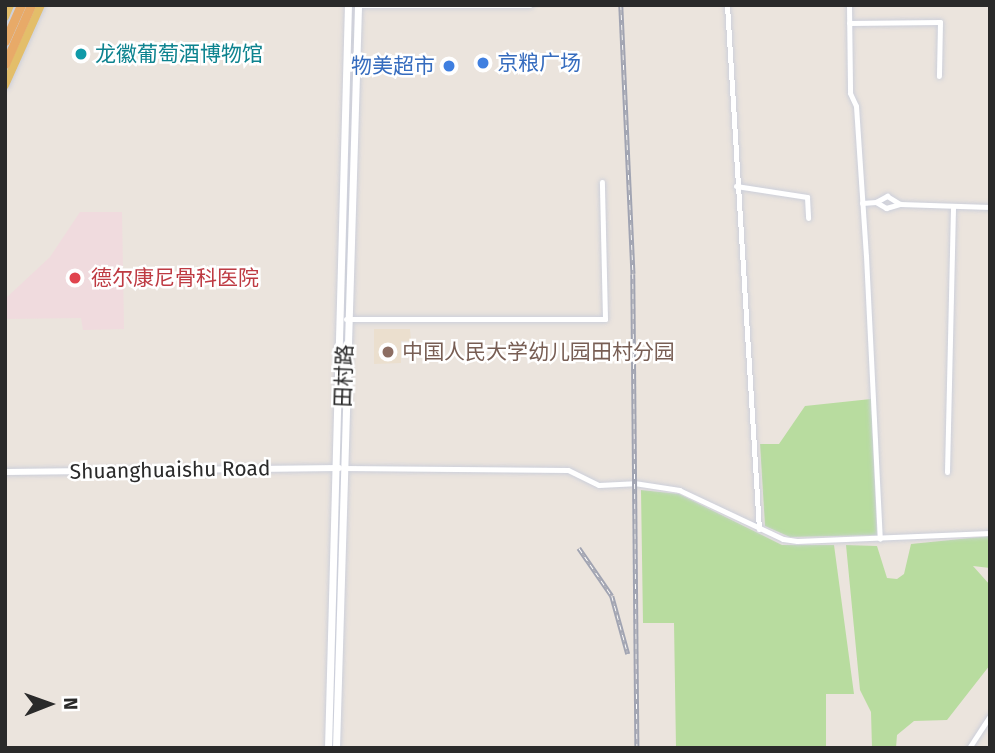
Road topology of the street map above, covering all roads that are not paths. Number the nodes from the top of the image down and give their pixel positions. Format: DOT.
graph roads {
  1 [pos="9,5"];
  2 [pos="21,5"];
  3 [pos="31,5"];
  4 [pos="41,5"];
  5 [pos="348,5"];
  6 [pos="359,5"];
  7 [pos="530,5"];
  8 [pos="727,5"];
  9 [pos="849,5"];
  10 [pos="478,6"];
  11 [pos="5,17"];
  12 [pos="849,23"];
  13 [pos="5,41"];
  14 [pos="5,64"];
  15 [pos="939,76"];
  16 [pos="5,85"];
  17 [pos="602,182"];
  18 [pos="736,186"];
  19 [pos="876,202"];
  20 [pos="862,203"];
  21 [pos="900,204"];
  22 [pos="953,206"];
  23 [pos="990,207"];
  24 [pos="808,218"];
  25 [pos="346,319"];
  26 [pos="338,468"];
  27 [pos="5,472"];
  28 [pos="947,472"];
  29 [pos="760,529"];
  30 [pos="990,533"];
  31 [pos="880,539"];
  32 [pos="990,716"];
  33 [pos="328,748"];
  34 [pos="336,748"];
  35 [pos="969,748"];
  1 -- 11 [label="main road"];
  2 -- 13 [label="highway"];
  3 -- 14 [label="highway"];
  4 -- 16 [label="main road"];
  5 -- 26 [label="main road, 田村路"];
  6 -- 10 [label="street"];
  6 -- 25 [label="main road, 田村路"];
  7 -- 10 [label="street"];
  8 -- 18 [label="street"];
  9 -- 12 [label="street"];
  12 -- 15 [label="street"];
  12 -- 20 [label="street"];
  17 -- 25 [label="street"];
  18 -- 24 [label="street"];
  18 -- 29 [label="street"];
  19 -- 20 [label="street"];
  19 -- 21 [label="street"];
  19 -- 21 [label="street"];
  20 -- 31 [label="street"];
  21 -- 22 [label="street"];
  22 -- 23 [label="street"];
  22 -- 28 [label="street"];
  25 -- 26 [label="main road, 田村路"];
  26 -- 27 [label="street, Shuanghuaishu Road"];
  26 -- 29 [label="street"];
  26 -- 33 [label="main road, 田村路"];
  26 -- 34 [label="main road, 田村路"];
  29 -- 31 [label="street"];
  30 -- 31 [label="street"];
  32 -- 35 [label="street"];
}
